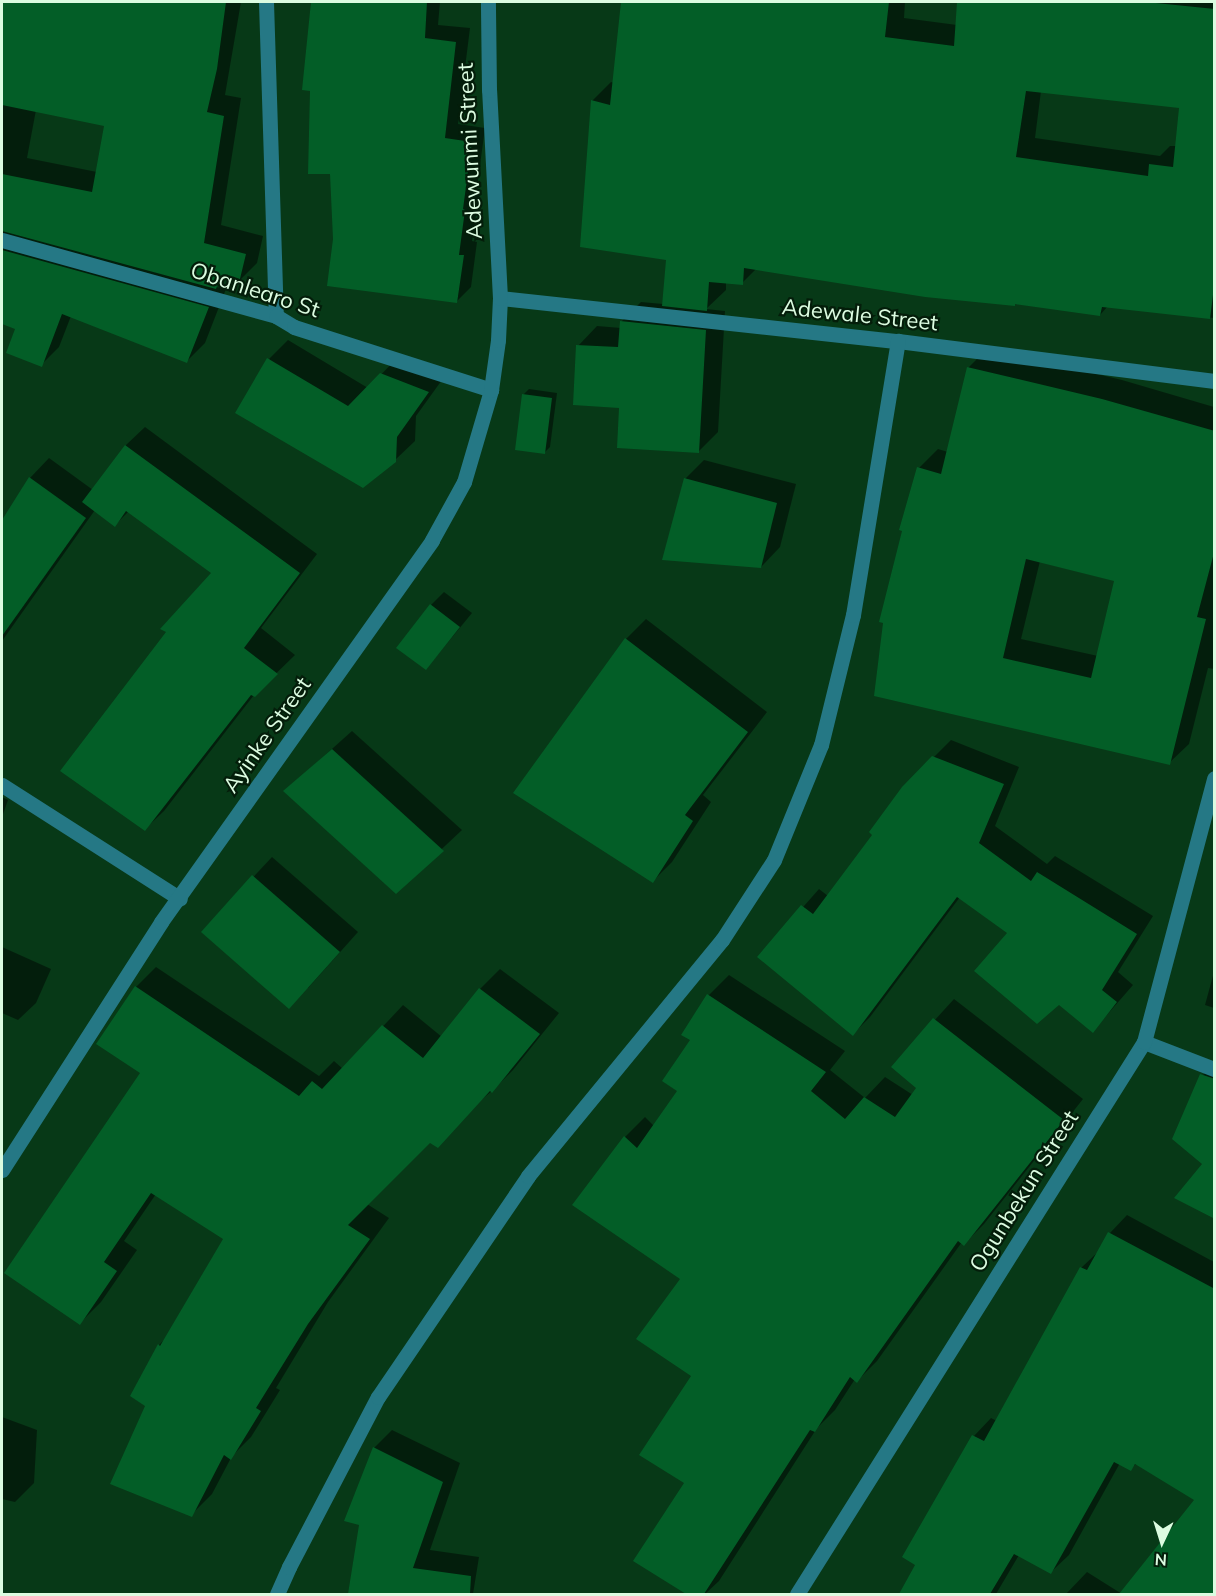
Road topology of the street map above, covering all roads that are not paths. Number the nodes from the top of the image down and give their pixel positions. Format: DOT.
graph roads {
  1 [pos="266,2"];
  2 [pos="488,2"];
  3 [pos="2,240"];
  4 [pos="500,298"];
  5 [pos="276,316"];
  6 [pos="898,341"];
  7 [pos="1215,381"];
  8 [pos="492,390"];
  9 [pos="1215,778"];
  10 [pos="2,785"];
  11 [pos="180,899"];
  12 [pos="1144,1042"];
  13 [pos="1215,1069"];
  14 [pos="2,1170"];
  15 [pos="277,1594"];
  16 [pos="797,1594"];
  1 -- 5 [label="street"];
  2 -- 4 [label="street, Adewunmi Street"];
  3 -- 5 [label="street, Obanlearo St"];
  4 -- 6 [label="street, Adewale Street"];
  4 -- 8 [label="street, Ayinke Street"];
  5 -- 8 [label="street, Obanlearo St"];
  6 -- 7 [label="street, Adewale Street"];
  6 -- 15 [label="street"];
  8 -- 11 [label="street, Ayinke Street"];
  9 -- 12 [label="street, Ogunbekun Street"];
  10 -- 11 [label="street"];
  11 -- 14 [label="street, Ayinke Street"];
  12 -- 13 [label="street"];
  12 -- 16 [label="street, Ogunbekun Street"];
}
